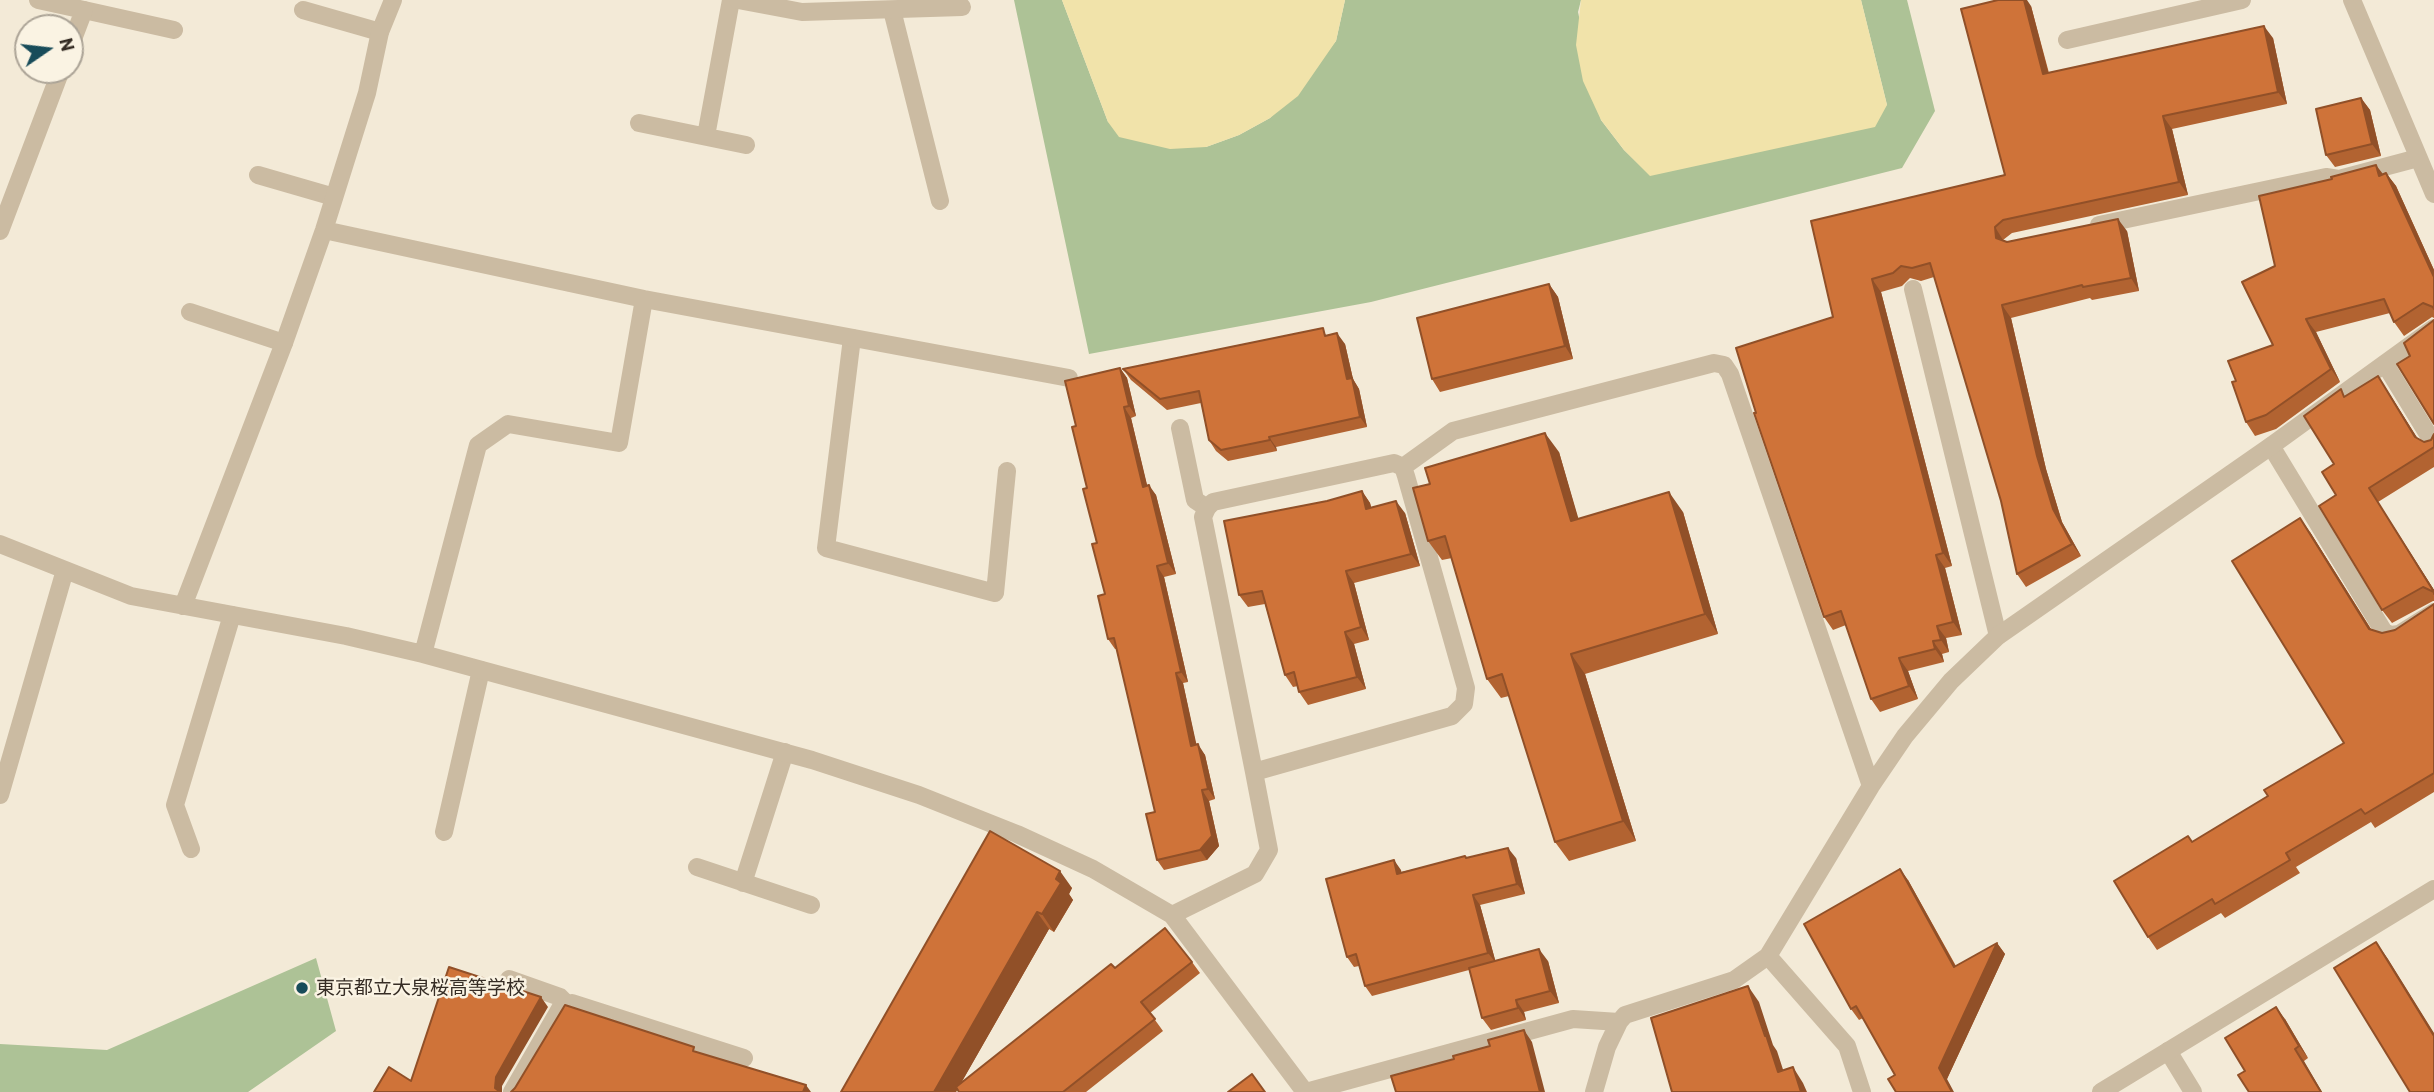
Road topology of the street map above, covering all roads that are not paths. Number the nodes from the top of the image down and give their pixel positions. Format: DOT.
graph roads {
  1 [pos="38,0"];
  2 [pos="393,0"];
  3 [pos="732,0"];
  4 [pos="738,0"];
  5 [pos="2242,0"];
  6 [pos="2352,0"];
  7 [pos="836,6"];
  8 [pos="962,7"];
  9 [pos="84,10"];
  10 [pos="303,10"];
  11 [pos="892,10"];
  12 [pos="82,14"];
  13 [pos="174,30"];
  14 [pos="380,32"];
  15 [pos="2067,40"];
  16 [pos="56,84"];
  17 [pos="639,122"];
  18 [pos="706,136"];
  19 [pos="746,145"];
  20 [pos="2425,165"];
  21 [pos="258,175"];
  22 [pos="2434,194"];
  23 [pos="334,197"];
  24 [pos="940,201"];
  25 [pos="2082,229"];
  26 [pos="324,230"];
  27 [pos="0,231"];
  28 [pos="1913,289"];
  29 [pos="644,299"];
  30 [pos="190,313"];
  31 [pos="2434,328"];
  32 [pos="852,338"];
  33 [pos="284,343"];
  34 [pos="2385,365"];
  35 [pos="1069,378"];
  36 [pos="1180,428"];
  37 [pos="2434,444"];
  38 [pos="2271,446"];
  39 [pos="1403,467"];
  40 [pos="1007,471"];
  41 [pos="1207,508"];
  42 [pos="0,544"];
  43 [pos="65,570"];
  44 [pos="183,606"];
  45 [pos="2434,612"];
  46 [pos="232,615"];
  47 [pos="1997,636"];
  48 [pos="424,654"];
  49 [pos="481,670"];
  50 [pos="785,752"];
  51 [pos="1254,772"];
  52 [pos="1871,786"];
  53 [pos="0,795"];
  54 [pos="444,832"];
  55 [pos="191,849"];
  56 [pos="696,867"];
  57 [pos="743,883"];
  58 [pos="2434,890"];
  59 [pos="811,905"];
  60 [pos="1172,915"];
  61 [pos="1768,956"];
  62 [pos="509,979"];
  63 [pos="567,1003"];
  64 [pos="1619,1022"];
  65 [pos="2168,1051"];
  66 [pos="744,1058"];
  67 [pos="512,1092"];
  68 [pos="1305,1092"];
  69 [pos="1594,1092"];
  70 [pos="1861,1092"];
  71 [pos="2101,1092"];
  72 [pos="2193,1092"];
  1 -- 9 [label="street"];
  2 -- 14 [label="street"];
  3 -- 18 [label="street"];
  4 -- 7 [label="street"];
  5 -- 15 [label="street"];
  6 -- 20 [label="street"];
  7 -- 11 [label="street"];
  8 -- 11 [label="street"];
  9 -- 12 [label="street"];
  9 -- 13 [label="street"];
  10 -- 14 [label="street"];
  11 -- 24 [label="street"];
  14 -- 23 [label="street"];
  16 -- 27 [label="street"];
  17 -- 18 [label="street"];
  18 -- 19 [label="street"];
  20 -- 22 [label="street"];
  20 -- 25 [label="street"];
  21 -- 23 [label="street"];
  23 -- 26 [label="street"];
  26 -- 29 [label="street"];
  26 -- 33 [label="street"];
  28 -- 47 [label="street"];
  29 -- 32 [label="street"];
  29 -- 48 [label="street"];
  30 -- 33 [label="street"];
  31 -- 34 [label="street"];
  32 -- 35 [label="street"];
  32 -- 40 [label="street"];
  33 -- 44 [label="street"];
  34 -- 37 [label="street"];
  34 -- 38 [label="street"];
  36 -- 41 [label="street"];
  38 -- 45 [label="street"];
  38 -- 47 [label="street"];
  39 -- 41 [label="street"];
  39 -- 51 [label="street"];
  39 -- 52 [label="street"];
  41 -- 51 [label="street"];
  42 -- 43 [label="street"];
  43 -- 44 [label="street"];
  43 -- 53 [label="street"];
  44 -- 46 [label="street"];
  46 -- 48 [label="street"];
  46 -- 55 [label="street"];
  47 -- 52 [label="street"];
  48 -- 49 [label="street"];
  49 -- 50 [label="street"];
  49 -- 54 [label="street"];
  50 -- 57 [label="street"];
  50 -- 60 [label="street"];
  51 -- 60 [label="street"];
  52 -- 61 [label="street"];
  56 -- 57 [label="street"];
  57 -- 59 [label="street"];
  58 -- 65 [label="street"];
  60 -- 68 [label="street"];
  61 -- 64 [label="street"];
  61 -- 70 [label="street"];
  62 -- 63 [label="street"];
  63 -- 66 [label="street"];
  63 -- 67 [label="street"];
  64 -- 68 [label="street"];
  64 -- 69 [label="street"];
  65 -- 71 [label="street"];
  65 -- 72 [label="street"];
}
